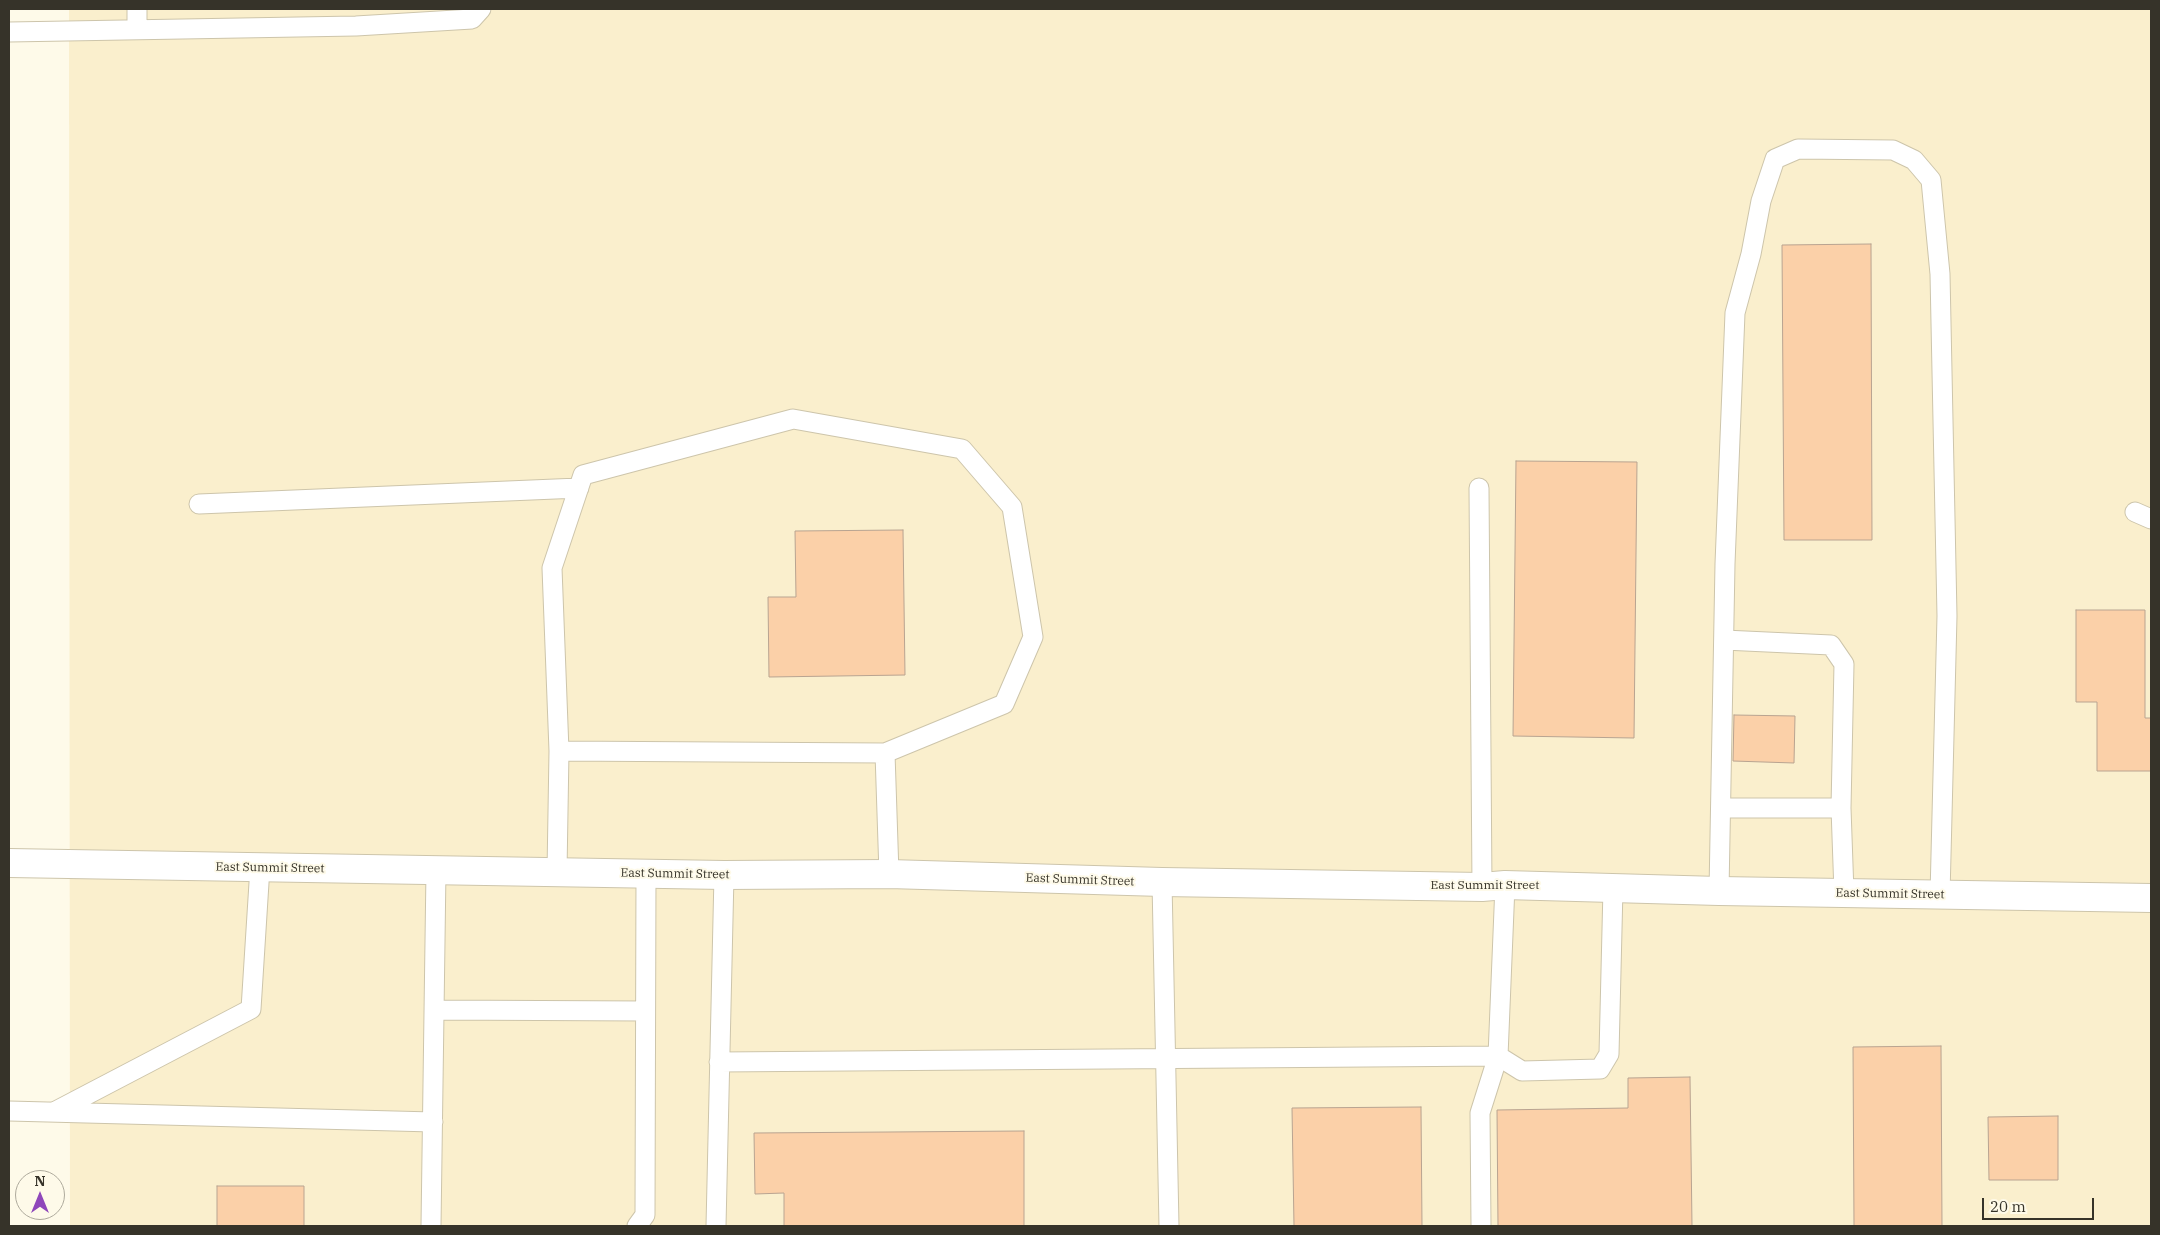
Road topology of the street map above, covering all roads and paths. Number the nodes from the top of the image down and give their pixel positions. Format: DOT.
graph roads {
  1 [pos="137,9"];
  2 [pos="481,9"];
  3 [pos="137,29"];
  4 [pos="9,32"];
  5 [pos="579,488"];
  6 [pos="1479,488"];
  7 [pos="199,504"];
  8 [pos="1724,640"];
  9 [pos="559,751"];
  10 [pos="884,753"];
  11 [pos="1721,808"];
  12 [pos="1841,808"];
  13 [pos="9,863"];
  14 [pos="260,867"];
  15 [pos="436,870"];
  16 [pos="556,872"];
  17 [pos="646,874"];
  18 [pos="889,874"];
  19 [pos="724,875"];
  20 [pos="1162,882"];
  21 [pos="1494,886"];
  22 [pos="1613,888"];
  23 [pos="1719,891"];
  24 [pos="1844,893"];
  25 [pos="1940,895"];
  26 [pos="2151,898"];
  27 [pos="434,1010"];
  28 [pos="645,1011"];
  29 [pos="1498,1056"];
  30 [pos="1166,1060"];
  31 [pos="719,1062"];
  32 [pos="9,1111"];
  33 [pos="53,1112"];
  34 [pos="432,1122"];
  35 [pos="431,1226"];
  36 [pos="637,1226"];
  37 [pos="716,1226"];
  38 [pos="1169,1226"];
  39 [pos="1481,1226"];
  1 -- 3 [label="lane"];
  2 -- 3 [label="lane"];
  3 -- 4 [label="lane"];
  5 -- 7 [label="lane"];
  5 -- 9 [label="lane"];
  5 -- 10 [label="lane"];
  6 -- 21 [label="lane"];
  8 -- 11 [label="lane"];
  8 -- 12 [label="lane"];
  8 -- 25 [label="lane"];
  9 -- 10 [label="lane"];
  9 -- 16 [label="lane"];
  10 -- 18 [label="lane"];
  11 -- 12 [label="lane"];
  11 -- 23 [label="lane"];
  12 -- 24 [label="lane"];
  13 -- 14 [label="street, East Summit Street"];
  14 -- 15 [label="street, East Summit Street"];
  14 -- 33 [label="lane"];
  15 -- 16 [label="street, East Summit Street"];
  15 -- 27 [label="lane"];
  16 -- 17 [label="street, East Summit Street"];
  17 -- 19 [label="street, East Summit Street"];
  17 -- 28 [label="lane"];
  18 -- 19 [label="street, East Summit Street"];
  18 -- 20 [label="street, East Summit Street"];
  19 -- 31 [label="lane"];
  20 -- 21 [label="street, East Summit Street"];
  20 -- 30 [label="lane"];
  21 -- 22 [label="street, East Summit Street"];
  21 -- 29 [label="lane"];
  22 -- 23 [label="street, East Summit Street"];
  22 -- 29 [label="lane"];
  23 -- 24 [label="street, East Summit Street"];
  24 -- 25 [label="street, East Summit Street"];
  25 -- 26 [label="street, East Summit Street"];
  27 -- 28 [label="lane"];
  27 -- 34 [label="lane"];
  28 -- 36 [label="lane"];
  29 -- 30 [label="lane"];
  29 -- 39 [label="lane"];
  30 -- 31 [label="lane"];
  30 -- 38 [label="lane"];
  31 -- 37 [label="lane"];
  32 -- 33 [label="lane"];
  33 -- 34 [label="lane"];
  34 -- 35 [label="lane"];
}
